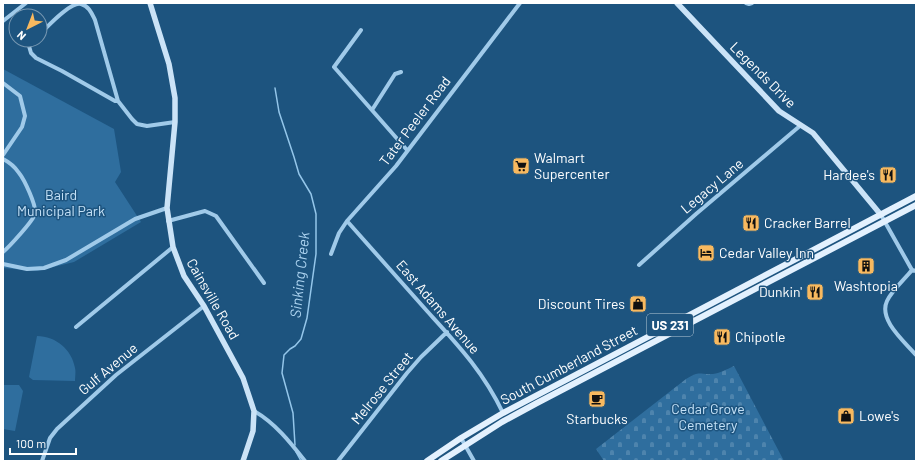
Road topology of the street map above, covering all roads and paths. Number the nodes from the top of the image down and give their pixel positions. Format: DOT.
graph roads {
  1 [pos="26,3"];
  2 [pos="150,3"];
  3 [pos="520,3"];
  4 [pos="677,3"];
  5 [pos="746,3"];
  6 [pos="752,3"];
  7 [pos="3,21"];
  8 [pos="48,26"];
  9 [pos="361,30"];
  10 [pos="30,48"];
  11 [pos="401,72"];
  12 [pos="3,83"];
  13 [pos="118,101"];
  14 [pos="372,110"];
  15 [pos="175,122"];
  16 [pos="801,125"];
  17 [pos="407,150"];
  18 [pos="3,155"];
  19 [pos="3,159"];
  20 [pos="916,196"];
  21 [pos="916,205"];
  22 [pos="167,208"];
  23 [pos="881,215"];
  24 [pos="168,221"];
  25 [pos="348,222"];
  26 [pos="885,222"];
  27 [pos="173,247"];
  28 [pos="3,252"];
  29 [pos="330,254"];
  30 [pos="3,264"];
  31 [pos="639,265"];
  32 [pos="914,271"];
  33 [pos="264,283"];
  34 [pos="204,306"];
  35 [pos="76,327"];
  36 [pos="447,332"];
  37 [pos="916,355"];
  38 [pos="254,411"];
  39 [pos="503,413"];
  40 [pos="460,438"];
  41 [pos="465,446"];
  42 [pos="42,461"];
  43 [pos="243,461"];
  44 [pos="305,461"];
  45 [pos="338,461"];
  46 [pos="427,461"];
  47 [pos="441,461"];
  48 [pos="474,461"];
  1 -- 7 [label="street"];
  2 -- 15 [label="main road, Cainsville Road"];
  3 -- 17 [label="street, Tater Peeler Road"];
  4 -- 16 [label="main road, Legends Drive"];
  5 -- 6 [label="street"];
  8 -- 13 [label="street"];
  9 -- 14 [label="street"];
  10 -- 13 [label="street"];
  11 -- 14 [label="street"];
  12 -- 18 [label="street"];
  13 -- 15 [label="street"];
  14 -- 17 [label="street"];
  15 -- 22 [label="main road, Cainsville Road"];
  16 -- 23 [label="main road, Legends Drive"];
  16 -- 31 [label="street, Legacy Lane"];
  17 -- 25 [label="street, Tater Peeler Road"];
  19 -- 28 [label="street"];
  20 -- 23 [label="main road, South Cumberland Street / US 231"];
  21 -- 26 [label="main road, South Cumberland Street / US 231"];
  22 -- 24 [label="main road, Cainsville Road"];
  22 -- 30 [label="street"];
  23 -- 26 [label="street"];
  23 -- 39 [label="main road, South Cumberland Street / US 231"];
  24 -- 27 [label="main road, Cainsville Road"];
  24 -- 33 [label="street"];
  25 -- 29 [label="street, Tater Peeler Road"];
  25 -- 36 [label="street, East Adams Avenue"];
  26 -- 32 [label="street"];
  26 -- 41 [label="main road, South Cumberland Street / US 231"];
  27 -- 34 [label="main road, Cainsville Road"];
  27 -- 35 [label="street"];
  32 -- 37 [label="street"];
  34 -- 38 [label="main road, Cainsville Road"];
  34 -- 42 [label="street, Gulf Avenue"];
  36 -- 39 [label="street, East Adams Avenue"];
  36 -- 45 [label="street, Melrose Street"];
  38 -- 43 [label="main road, Cainsville Road"];
  38 -- 44 [label="street"];
  39 -- 40 [label="main road, South Cumberland Street / US 231"];
  40 -- 41 [label="street"];
  40 -- 46 [label="main road, South Cumberland Street / US 231"];
  41 -- 47 [label="main road, South Cumberland Street / US 231"];
  41 -- 48 [label="street"];
}
